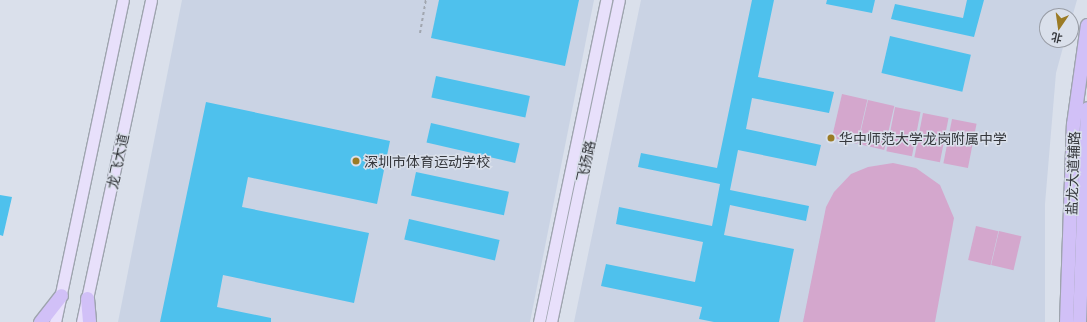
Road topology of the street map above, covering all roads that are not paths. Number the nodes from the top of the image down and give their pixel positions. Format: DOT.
graph roads {
  1 [pos="123,0"];
  2 [pos="151,0"];
  3 [pos="606,0"];
  4 [pos="619,0"];
  5 [pos="1087,25"];
  6 [pos="1087,108"];
  7 [pos="61,295"];
  8 [pos="87,298"];
  9 [pos="40,322"];
  10 [pos="55,322"];
  11 [pos="82,322"];
  12 [pos="89,322"];
  13 [pos="538,322"];
  14 [pos="551,322"];
  15 [pos="1066,322"];
  16 [pos="1079,322"];
  1 -- 7 [label="main road, 龙飞大道"];
  2 -- 8 [label="main road, 龙飞大道"];
  3 -- 13 [label="main road, 飞扬路"];
  4 -- 14 [label="main road, 飞扬路"];
  5 -- 15 [label="main road, 盐龙大道辅路"];
  6 -- 16 [label="main road, 盐龙大道辅路"];
  7 -- 9 [label="main road"];
  7 -- 10 [label="main road, 龙飞大道"];
  8 -- 11 [label="main road, 龙飞大道"];
  8 -- 12 [label="main road"];
}
